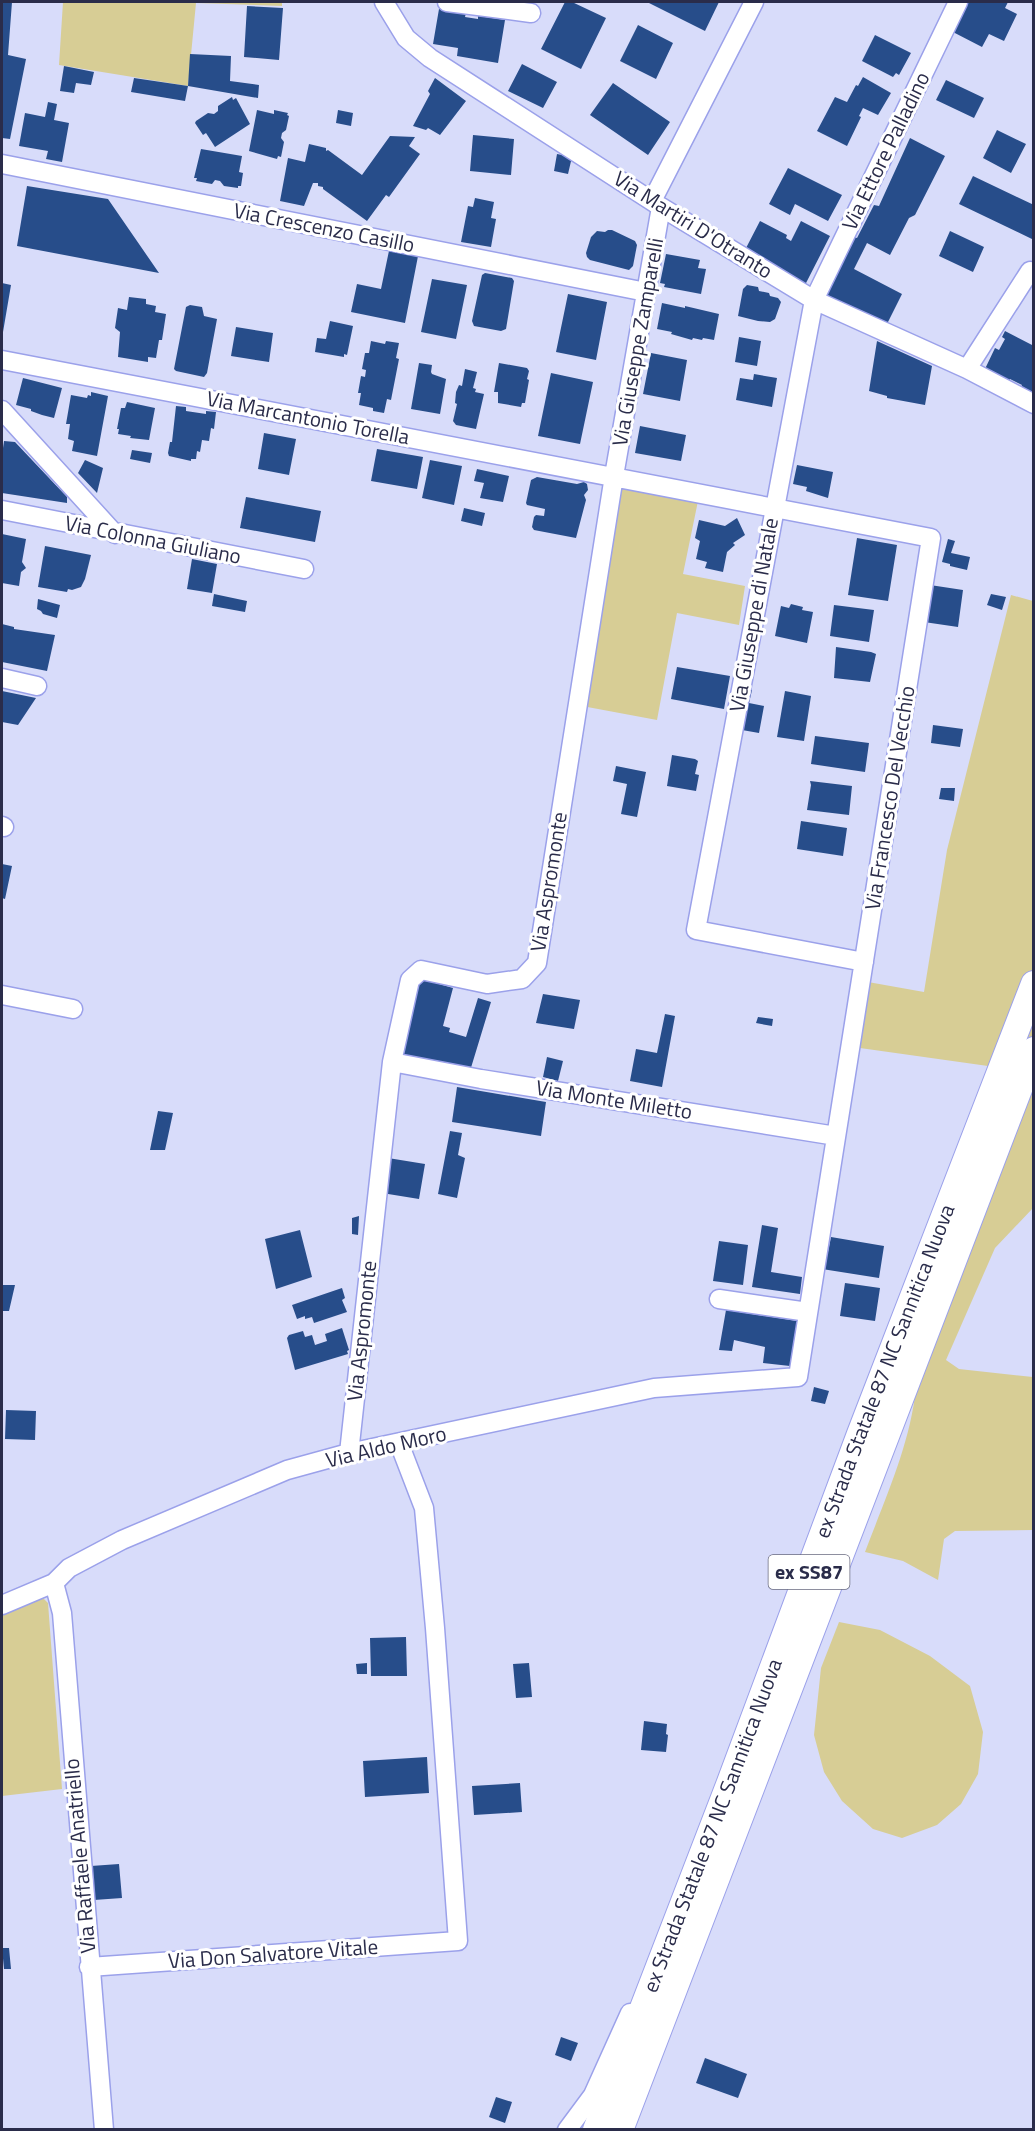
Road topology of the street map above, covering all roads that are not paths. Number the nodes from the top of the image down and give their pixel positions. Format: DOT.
graph roads {
  1 [pos="384,2"];
  2 [pos="447,2"];
  3 [pos="754,2"];
  4 [pos="958,2"];
  5 [pos="531,13"];
  6 [pos="2,164"];
  7 [pos="657,204"];
  8 [pos="1030,271"];
  9 [pos="646,292"];
  10 [pos="814,300"];
  11 [pos="2,360"];
  12 [pos="967,369"];
  13 [pos="1034,404"];
  14 [pos="2,410"];
  15 [pos="614,476"];
  16 [pos="774,507"];
  17 [pos="2,510"];
  18 [pos="115,534"];
  19 [pos="304,569"];
  20 [pos="2,678"];
  21 [pos="37,686"];
  22 [pos="864,962"];
  23 [pos="1034,984"];
  24 [pos="2,995"];
  25 [pos="73,1009"];
  26 [pos="1034,1050"];
  27 [pos="392,1062"];
  28 [pos="836,1136"];
  29 [pos="719,1299"];
  30 [pos="808,1312"];
  31 [pos="798,1377"];
  32 [pos="399,1443"];
  33 [pos="349,1453"];
  34 [pos="54,1582"];
  35 [pos="2,1605"];
  36 [pos="673,1932"];
  37 [pos="89,1967"];
  38 [pos="660,2023"];
  39 [pos="104,2130"];
  40 [pos="567,2130"];
  41 [pos="596,2130"];
  42 [pos="620,2130"];
  43 [pos="633,2130"];
  1 -- 7 [label="street, Via Martiri D'Otranto"];
  2 -- 5 [label="street"];
  3 -- 7 [label="street, Via Giuseppe Zamparelli"];
  4 -- 10 [label="street, Via Ettore Palladino"];
  6 -- 9 [label="street, Via Crescenzo Casillo"];
  7 -- 9 [label="street, Via Giuseppe Zamparelli"];
  7 -- 10 [label="street, Via Martiri D'Otranto"];
  8 -- 12 [label="street"];
  9 -- 15 [label="street, Via Giuseppe Zamparelli"];
  10 -- 12 [label="street, Via Martiri D'Otranto"];
  10 -- 16 [label="street, Via Giuseppe di Natale"];
  11 -- 15 [label="street, Via Marcantonio Torella"];
  12 -- 13 [label="street, Via Martiri D'Otranto"];
  14 -- 18 [label="street"];
  15 -- 16 [label="street, Via Francesco Del Vecchio"];
  15 -- 27 [label="street, Via Aspromonte"];
  16 -- 22 [label="street, Via Francesco Del Vecchio"];
  16 -- 22 [label="street, Via Giuseppe di Natale"];
  17 -- 18 [label="street, Via Colonna Giuliano"];
  18 -- 19 [label="street, Via Colonna Giuliano"];
  20 -- 21 [label="street"];
  22 -- 28 [label="street, Via Francesco Del Vecchio"];
  23 -- 36 [label="highway, ex Strada Statale 87 NC Sannitica Nuova / ex SS87"];
  24 -- 25 [label="street"];
  26 -- 38 [label="highway, ex Strada Statale 87 NC Sannitica Nuova"];
  27 -- 28 [label="street, Via Monte Miletto"];
  27 -- 33 [label="street, Via Aspromonte"];
  28 -- 30 [label="street, Via Francesco Del Vecchio"];
  29 -- 30 [label="street"];
  30 -- 31 [label="street, Via Francesco Del Vecchio"];
  31 -- 32 [label="street, Via Aldo Moro"];
  32 -- 33 [label="street, Via Aldo Moro"];
  32 -- 37 [label="street, Via Don Salvatore Vitale"];
  33 -- 34 [label="street, Via Aldo Moro"];
  34 -- 35 [label="street, Via Aldo Moro"];
  34 -- 37 [label="street, Via Raffaele Anatriello"];
  36 -- 40 [label="street"];
  36 -- 41 [label="highway, ex Strada Statale 87 NC Sannitica Nuova / ex SS87"];
  37 -- 39 [label="street, Via Raffaele Anatriello"];
  38 -- 42 [label="highway, ex Strada Statale 87 NC Sannitica Nuova"];
  38 -- 43 [label="street"];
}
